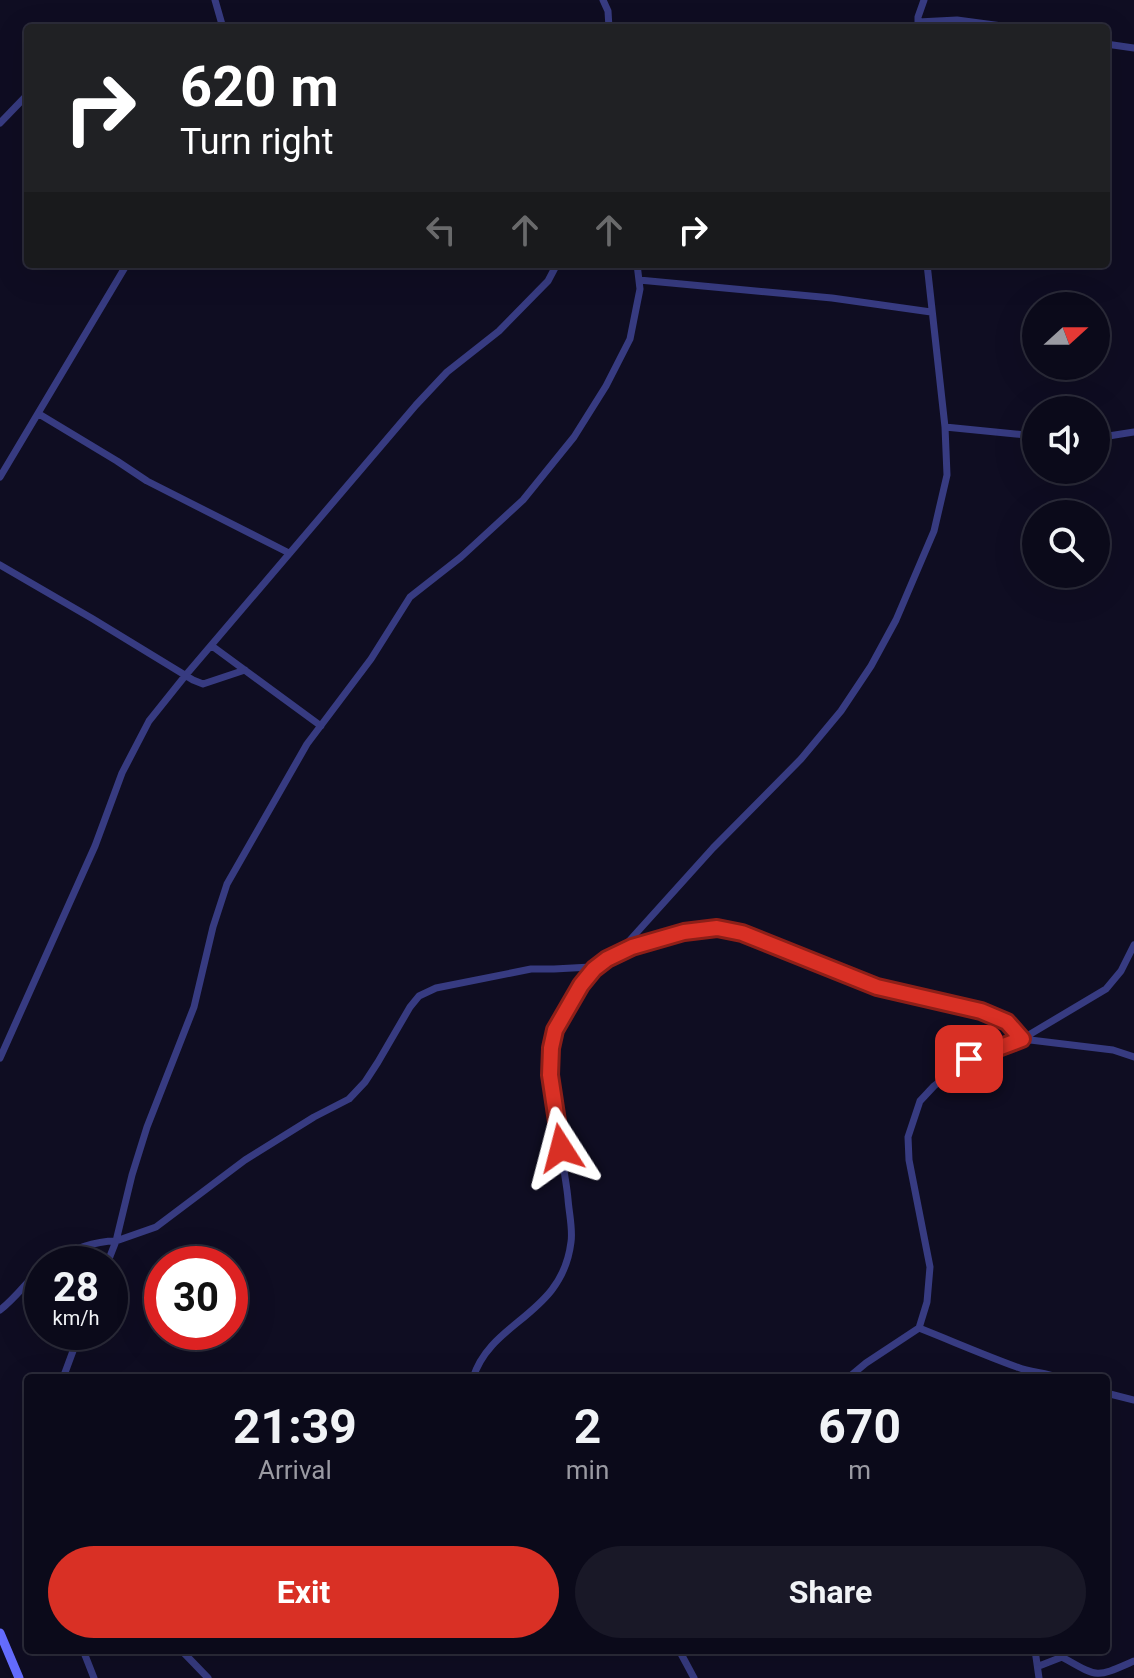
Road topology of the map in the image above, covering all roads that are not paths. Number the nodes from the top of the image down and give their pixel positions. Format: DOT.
graph roads {
  1 [pos="215,0"];
  2 [pos="603,0"];
  3 [pos="924,0"];
  4 [pos="222,24"];
  5 [pos="609,24"];
  6 [pos="918,24"];
  7 [pos="926,24"];
  8 [pos="987,24"];
  9 [pos="1110,45"];
  10 [pos="1134,48"];
  11 [pos="24,98"];
  12 [pos="0,123"];
  13 [pos="125,268"];
  14 [pos="555,268"];
  15 [pos="638,268"];
  16 [pos="927,268"];
  17 [pos="639,280"];
  18 [pos="931,312"];
  19 [pos="39,414"];
  20 [pos="945,427"];
  21 [pos="1134,432"];
  22 [pos="1022,435"];
  23 [pos="1110,436"];
  24 [pos="0,477"];
  25 [pos="289,553"];
  26 [pos="0,565"];
  27 [pos="212,646"];
  28 [pos="245,670"];
  29 [pos="185,676"];
  30 [pos="321,726"];
  31 [pos="1134,945"];
  32 [pos="618,954"];
  33 [pos="607,959"];
  34 [pos="1022,1039"];
  35 [pos="1134,1057"];
  36 [pos="0,1058"];
  37 [pos="116,1241"];
  38 [pos="86,1246"];
  39 [pos="114,1246"];
  40 [pos="24,1284"];
  41 [pos="0,1310"];
  42 [pos="919,1328"];
  43 [pos="73,1350"];
  44 [pos="64,1374"];
  45 [pos="474,1374"];
  46 [pos="853,1374"];
  47 [pos="1050,1374"];
  48 [pos="1110,1394"];
  49 [pos="1134,1400"];
  50 [pos="0,1633"];
  51 [pos="85,1654"];
  52 [pos="185,1654"];
  53 [pos="681,1654"];
  54 [pos="1036,1654"];
  55 [pos="1134,1661"];
  56 [pos="1039,1666"];
  57 [pos="19,1678"];
  58 [pos="94,1678"];
  59 [pos="208,1678"];
  60 [pos="694,1678"];
  61 [pos="1039,1678"];
  1 -- 4 [label="street"];
  2 -- 5 [label="street"];
  3 -- 6 [label="street"];
  7 -- 8 [label="street"];
  9 -- 10 [label="street"];
  11 -- 12 [label="street"];
  13 -- 19 [label="street"];
  14 -- 25 [label="street"];
  15 -- 17 [label="street"];
  16 -- 18 [label="street"];
  17 -- 18 [label="street"];
  17 -- 30 [label="street"];
  18 -- 20 [label="street"];
  19 -- 24 [label="street"];
  19 -- 25 [label="street"];
  20 -- 22 [label="street"];
  20 -- 32 [label="street"];
  21 -- 23 [label="street"];
  25 -- 27 [label="street"];
  26 -- 29 [label="street"];
  27 -- 28 [label="street"];
  27 -- 29 [label="street"];
  28 -- 29 [label="street"];
  28 -- 30 [label="street"];
  29 -- 36 [label="street"];
  30 -- 37 [label="street"];
  31 -- 34 [label="street"];
  32 -- 33 [label="street"];
  32 -- 34 [label="street"];
  33 -- 37 [label="street"];
  33 -- 45 [label="street"];
  34 -- 35 [label="street"];
  34 -- 42 [label="street"];
  37 -- 38 [label="street"];
  37 -- 39 [label="street"];
  40 -- 41 [label="street"];
  42 -- 46 [label="street"];
  42 -- 47 [label="street"];
  43 -- 44 [label="street"];
  48 -- 49 [label="street"];
  50 -- 57 [label="main road"];
  51 -- 58 [label="street"];
  52 -- 59 [label="street"];
  53 -- 60 [label="street"];
  54 -- 56 [label="street"];
  55 -- 56 [label="street"];
  56 -- 61 [label="street"];
}
